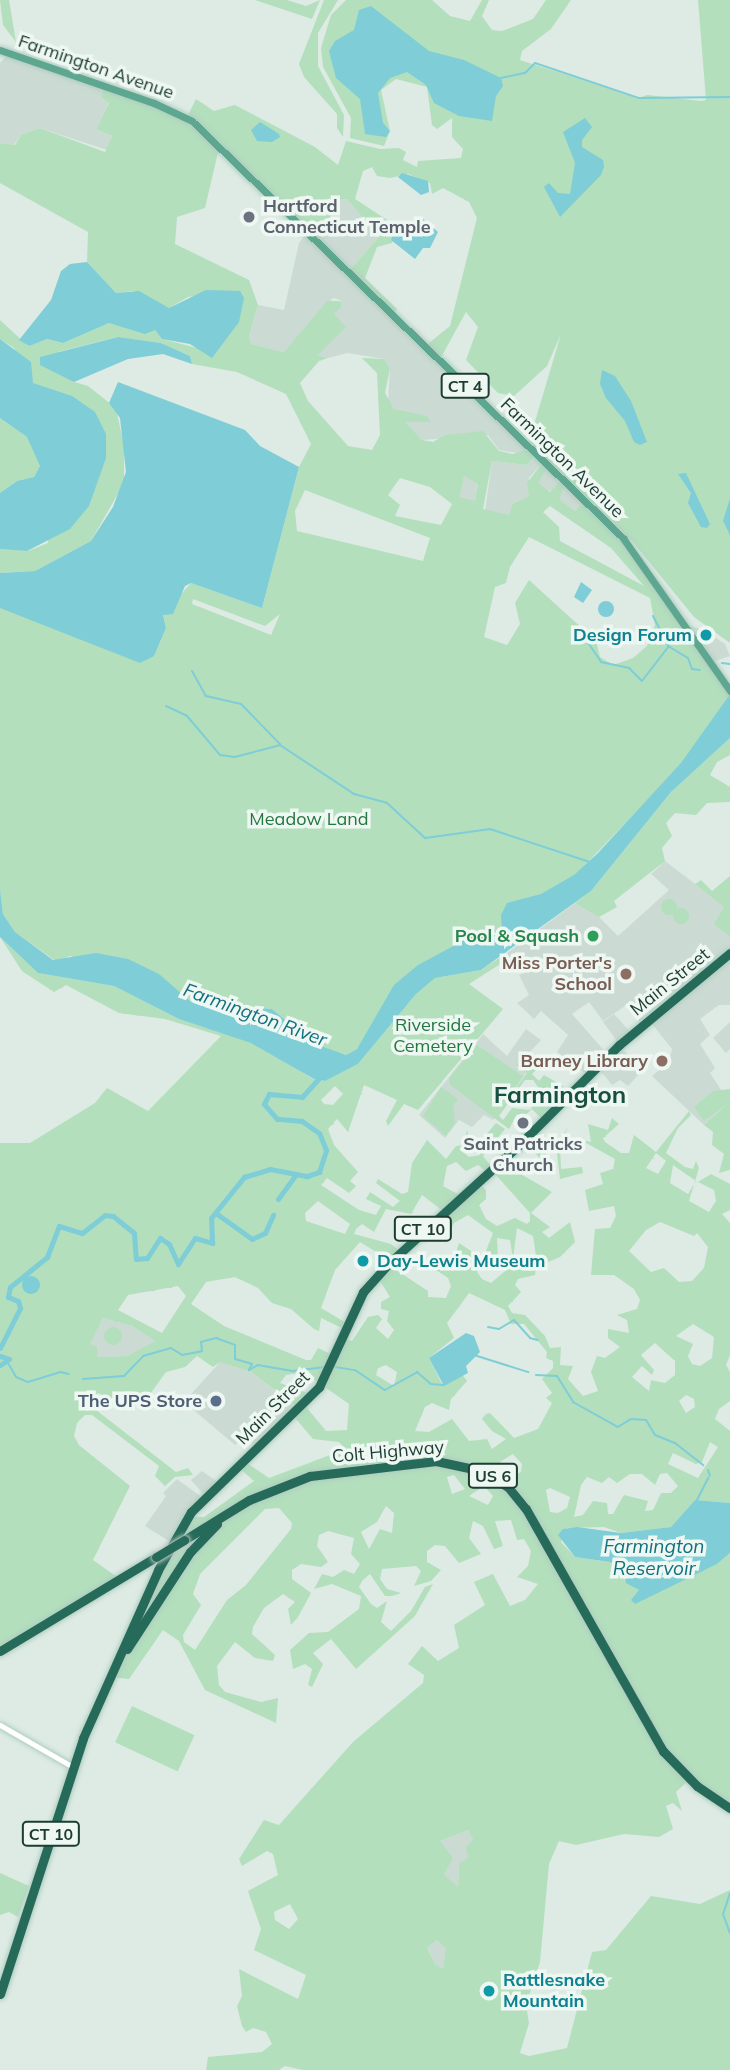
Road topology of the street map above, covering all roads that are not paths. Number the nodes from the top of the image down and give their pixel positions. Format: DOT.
graph roads {
  1 [pos="0,50"];
  2 [pos="730,691"];
  3 [pos="730,953"];
  4 [pos="265,1492"];
  5 [pos="0,1651"];
  6 [pos="110,1677"];
  7 [pos="0,1725"];
  8 [pos="73,1767"];
  9 [pos="730,1808"];
  10 [pos="0,1994"];
  1 -- 2 [label="main road, Farmington Avenue / CT 4"];
  3 -- 6 [label="highway, Main Street / CT 10"];
  4 -- 5 [label="highway, Colt Highway / US 6, bridge"];
  4 -- 6 [label="highway"];
  4 -- 9 [label="highway, Colt Highway / US 6"];
  6 -- 8 [label="highway, Main Street / CT 10"];
  7 -- 8 [label="main road"];
  8 -- 10 [label="highway, Main Street / CT 10"];
}
